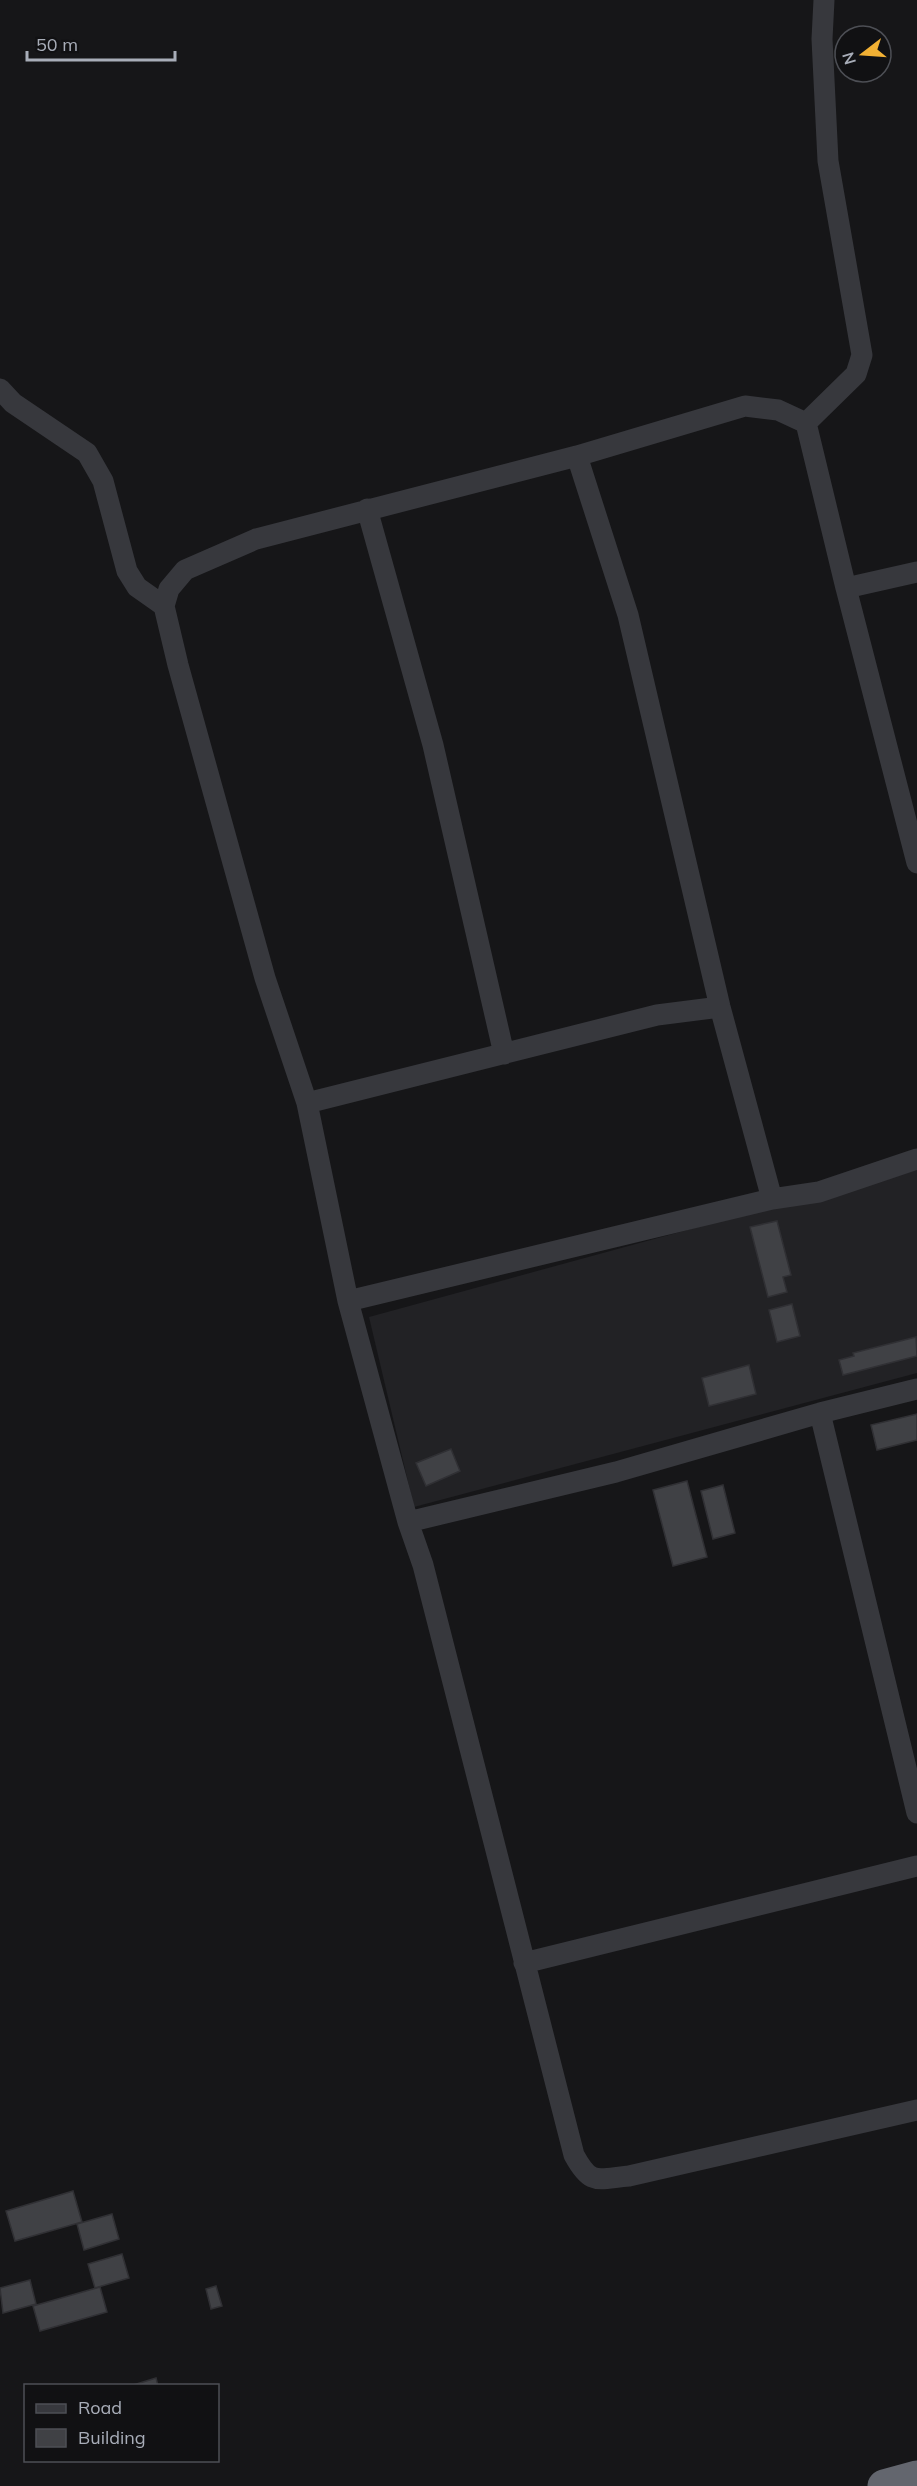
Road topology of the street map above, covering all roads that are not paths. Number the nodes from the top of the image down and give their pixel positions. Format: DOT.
graph roads {
  1 [pos="824,0"];
  2 [pos="0,389"];
  3 [pos="806,423"];
  4 [pos="577,456"];
  5 [pos="367,509"];
  6 [pos="917,572"];
  7 [pos="846,588"];
  8 [pos="164,606"];
  9 [pos="917,862"];
  10 [pos="720,1007"];
  11 [pos="504,1053"];
  12 [pos="307,1103"];
  13 [pos="917,1159"];
  14 [pos="772,1199"];
  15 [pos="348,1301"];
  16 [pos="917,1389"];
  17 [pos="820,1413"];
  18 [pos="408,1522"];
  19 [pos="917,1813"];
  20 [pos="917,1866"];
  21 [pos="524,1963"];
  22 [pos="917,2110"];
  23 [pos="917,2477"];
  24 [pos="884,2486"];
  1 -- 3 [label="street"];
  2 -- 8 [label="street"];
  3 -- 4 [label="street"];
  3 -- 7 [label="street"];
  4 -- 5 [label="street"];
  4 -- 10 [label="street"];
  5 -- 8 [label="street"];
  5 -- 11 [label="street"];
  6 -- 7 [label="street"];
  7 -- 9 [label="street"];
  8 -- 12 [label="street"];
  10 -- 11 [label="street"];
  10 -- 14 [label="street"];
  11 -- 12 [label="street"];
  12 -- 15 [label="street"];
  13 -- 14 [label="street"];
  14 -- 15 [label="street"];
  15 -- 18 [label="street"];
  16 -- 17 [label="street"];
  17 -- 18 [label="street"];
  17 -- 19 [label="street"];
  18 -- 21 [label="street"];
  20 -- 21 [label="street"];
  21 -- 22 [label="street"];
  23 -- 24 [label="highway"];
}
